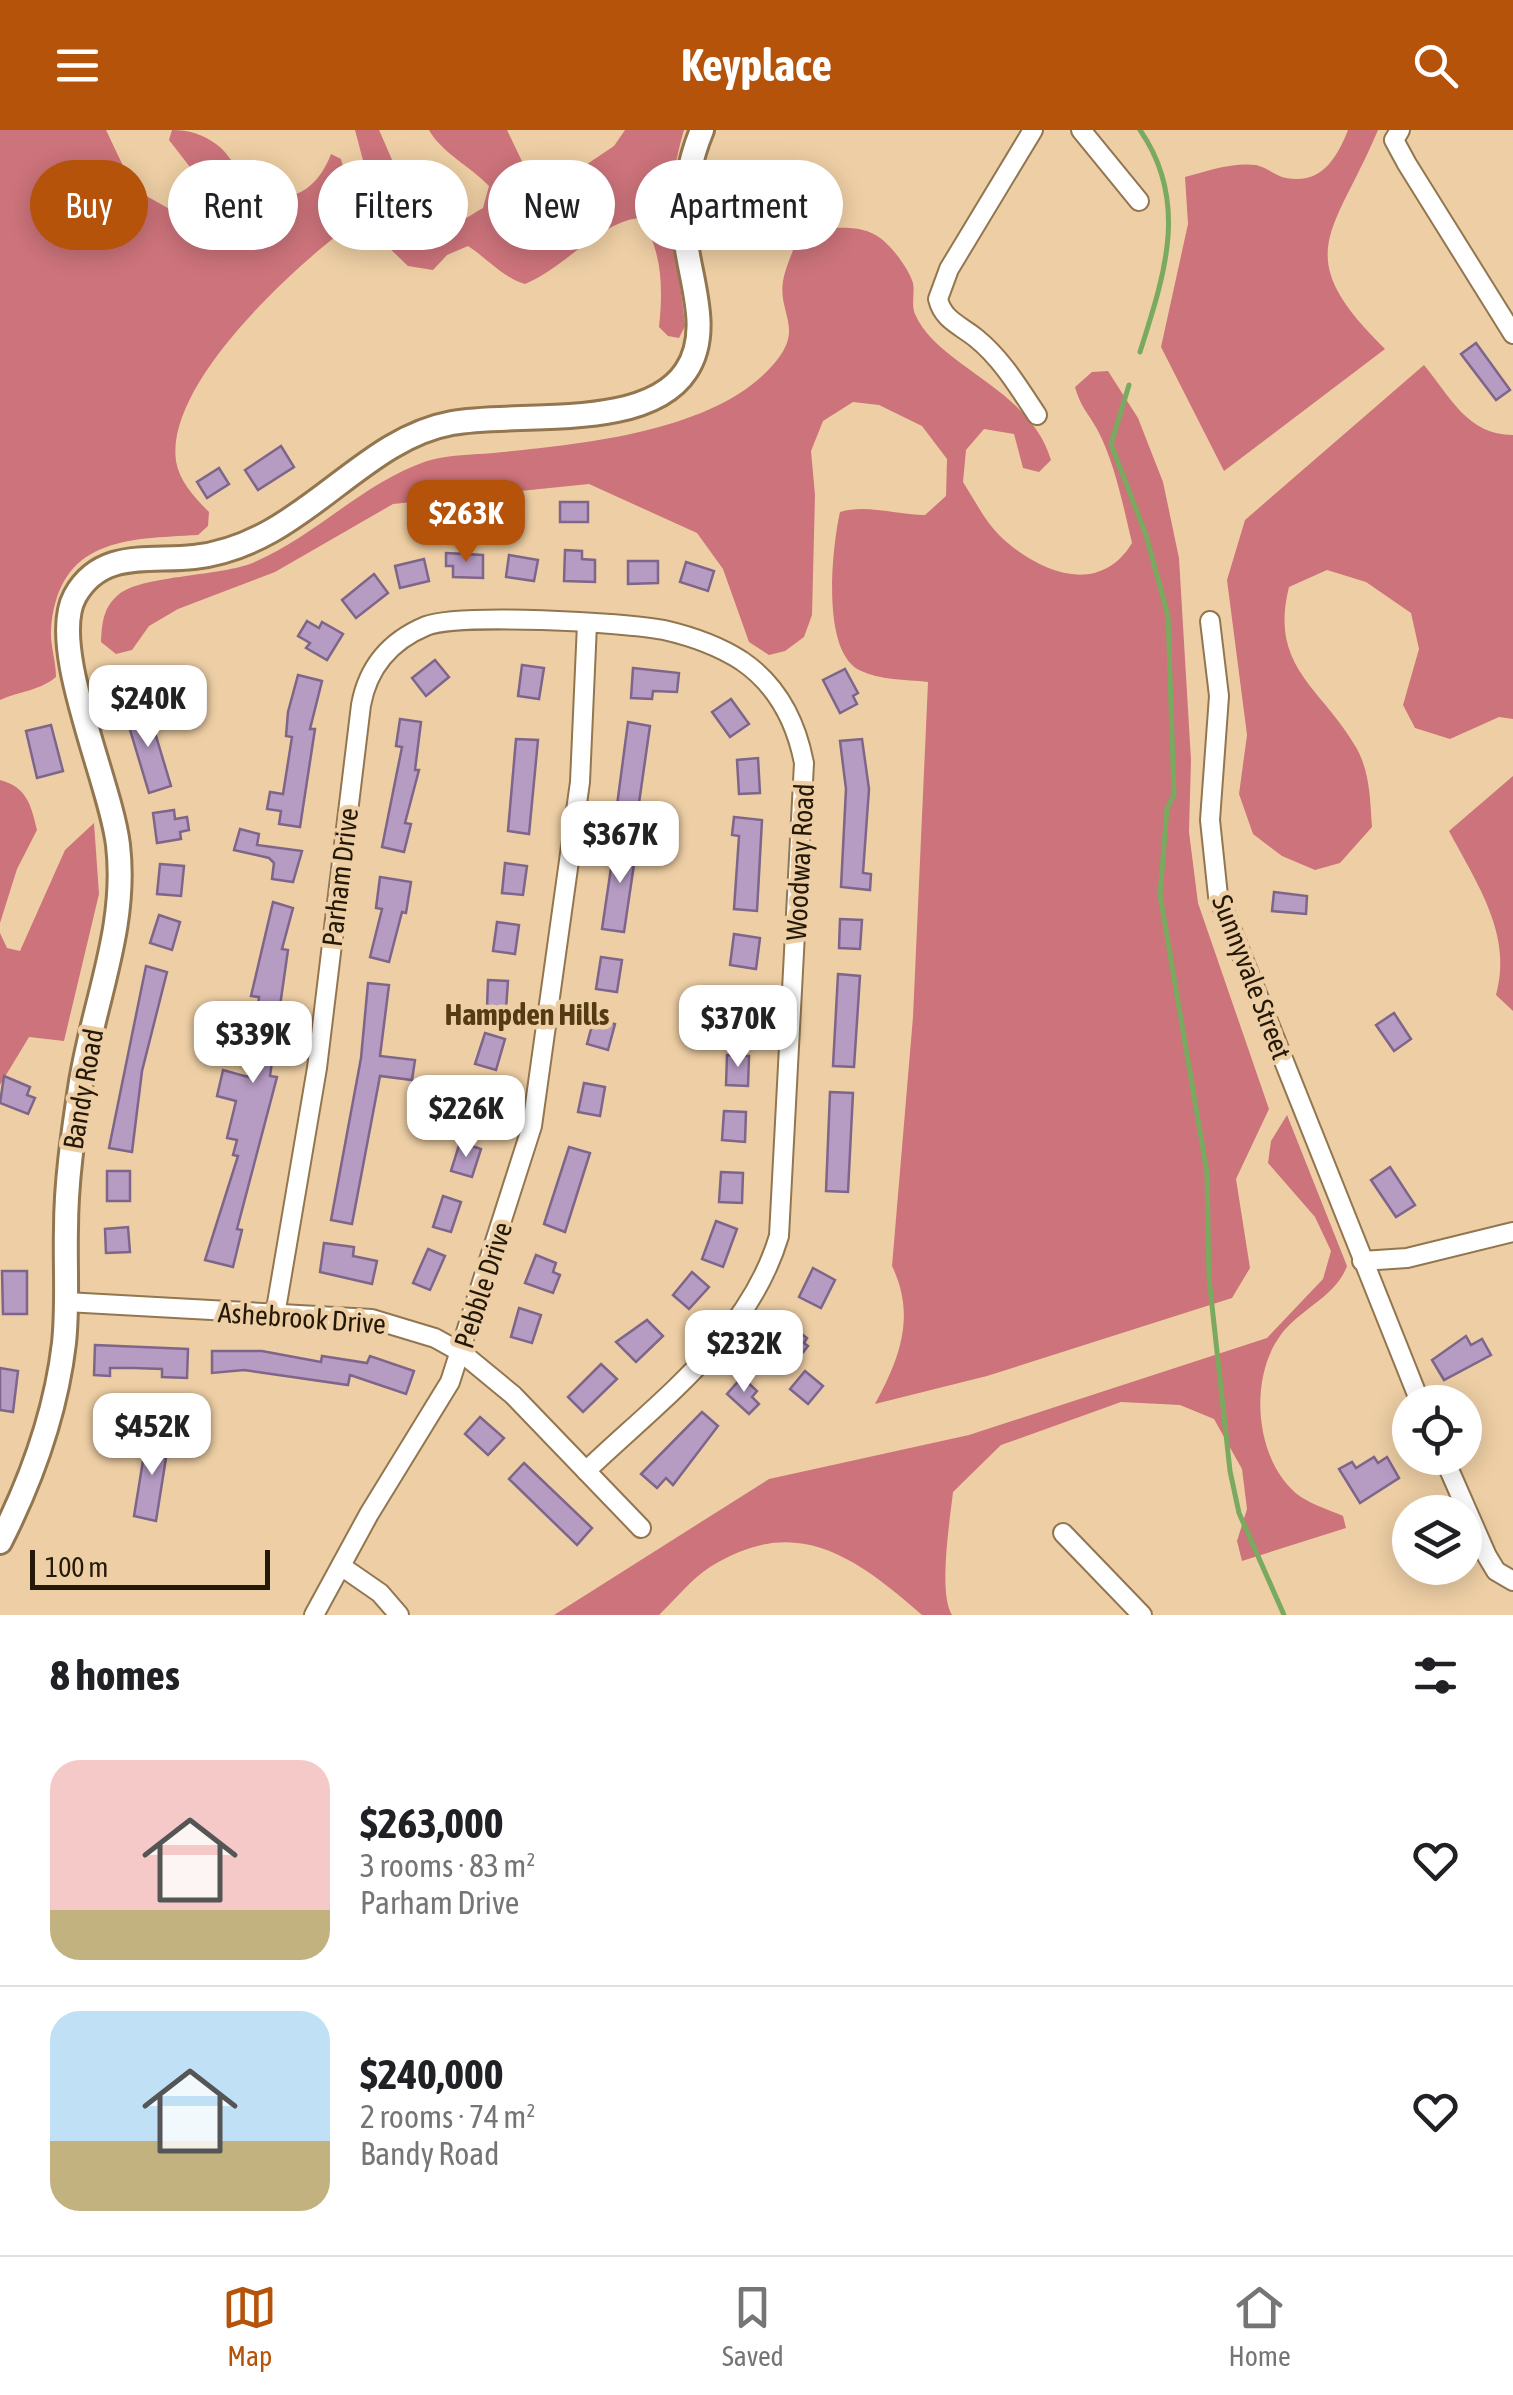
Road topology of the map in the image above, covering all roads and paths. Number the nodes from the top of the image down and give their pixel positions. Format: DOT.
graph roads {
  1 [pos="702,130"];
  2 [pos="1033,130"];
  3 [pos="1081,130"];
  4 [pos="1400,130"];
  5 [pos="1138,201"];
  6 [pos="1513,334"];
  7 [pos="1036,415"];
  8 [pos="1210,620"];
  9 [pos="587,624"];
  10 [pos="1513,1232"];
  11 [pos="1362,1262"];
  12 [pos="66,1302"];
  13 [pos="275,1315"];
  14 [pos="462,1353"];
  15 [pos="1413,1385"];
  16 [pos="586,1470"];
  17 [pos="1451,1475"];
  18 [pos="642,1528"];
  19 [pos="1063,1533"];
  20 [pos="0,1542"];
  21 [pos="341,1566"];
  22 [pos="1513,1581"];
  23 [pos="314,1615"];
  24 [pos="399,1615"];
  25 [pos="1142,1615"];
  1 -- 12 [label="street, Bandy Road"];
  2 -- 7 [label="street"];
  3 -- 5 [label="street"];
  4 -- 6 [label="street"];
  8 -- 11 [label="street, Sunnyvale Street"];
  9 -- 13 [label="street, Parham Drive"];
  9 -- 14 [label="street, Pebble Drive"];
  9 -- 16 [label="street, Woodway Road"];
  10 -- 11 [label="street"];
  11 -- 15 [label="street, Sunnyvale Street"];
  12 -- 13 [label="street, Ashebrook Drive"];
  12 -- 20 [label="street, Bandy Road"];
  13 -- 14 [label="street, Ashebrook Drive"];
  14 -- 16 [label="street, Ashebrook Drive"];
  14 -- 21 [label="street, Pebble Drive"];
  16 -- 18 [label="street, Ashebrook Drive"];
  17 -- 22 [label="street"];
  19 -- 25 [label="street"];
  21 -- 23 [label="street, Pebble Drive"];
  21 -- 24 [label="street"];
}
